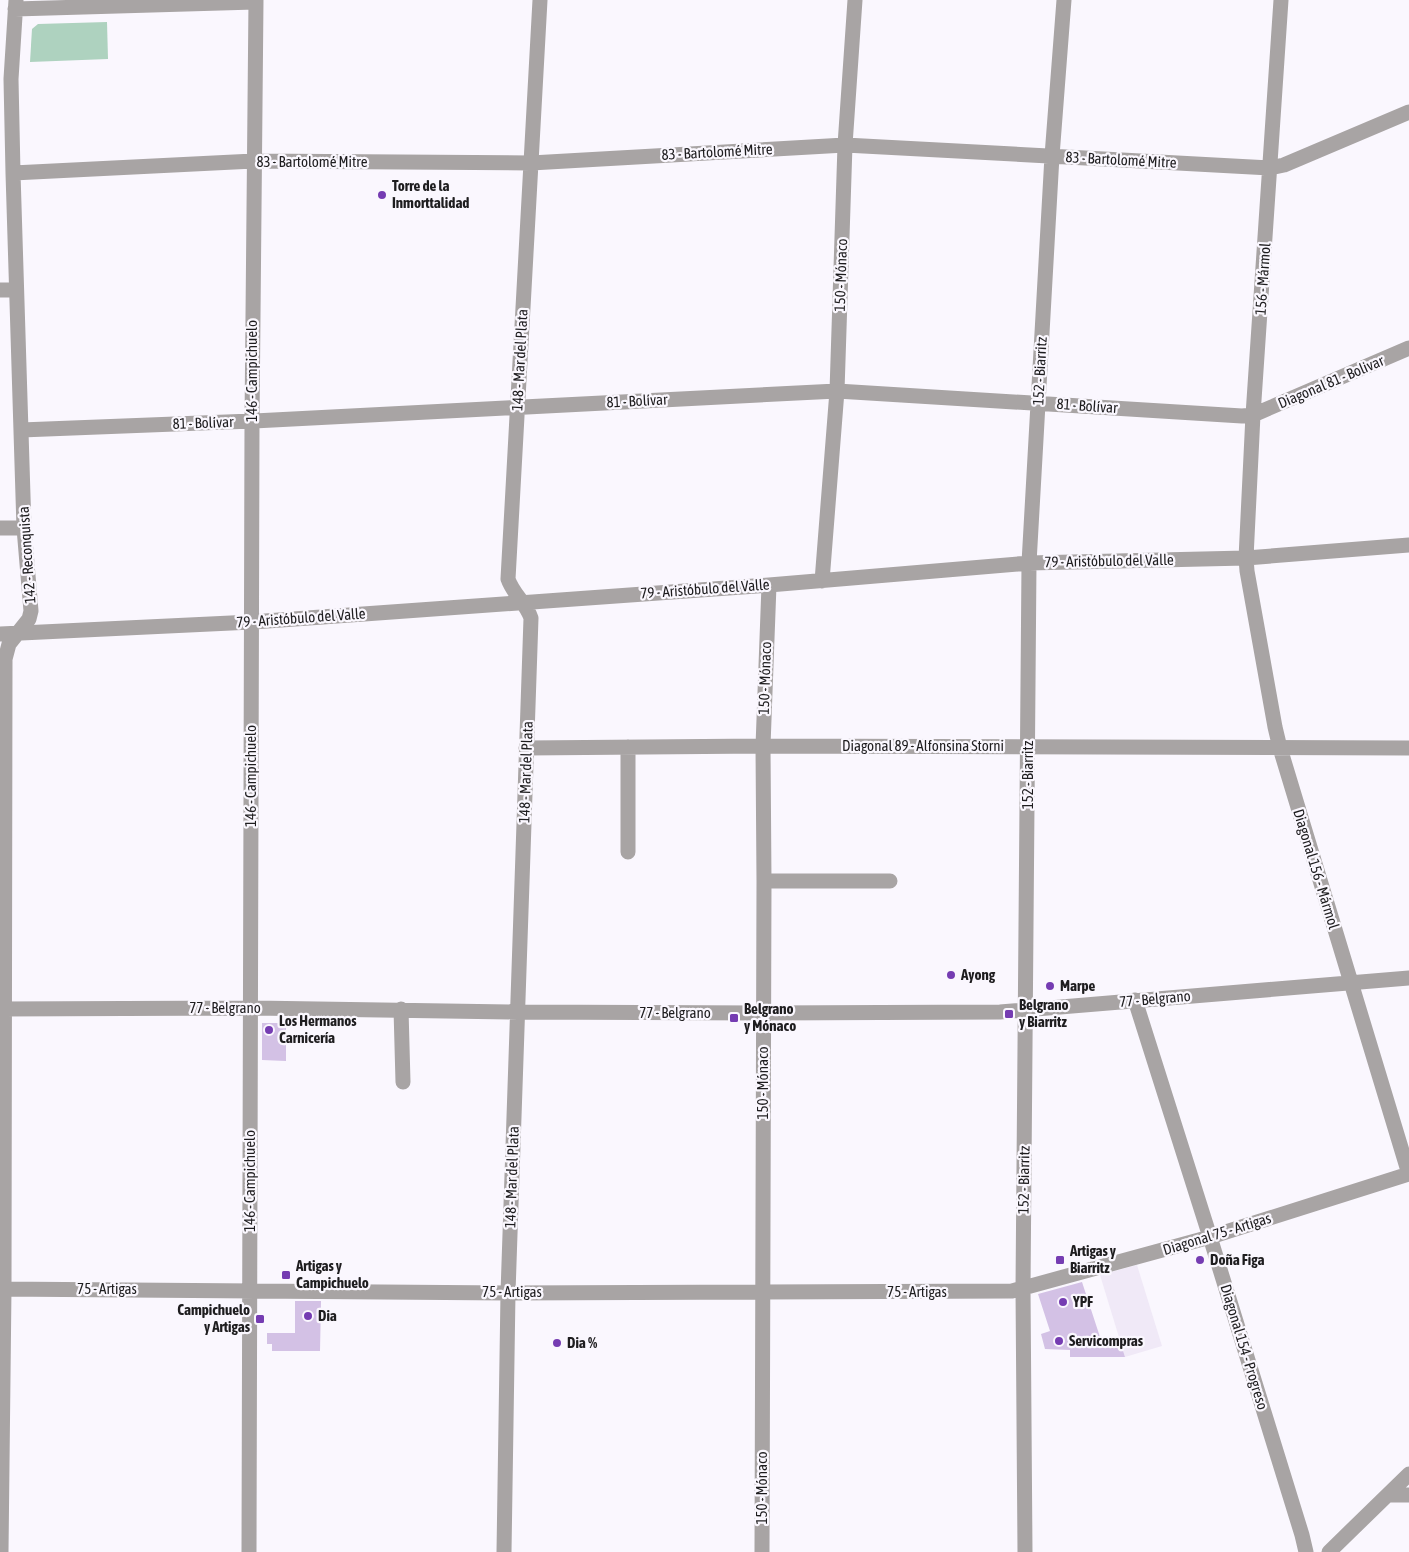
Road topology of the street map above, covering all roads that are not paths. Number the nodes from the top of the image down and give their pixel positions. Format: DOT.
graph roads {
  1 [pos="540,0"];
  2 [pos="855,0"];
  3 [pos="1064,0"];
  4 [pos="1280,0"];
  5 [pos="256,1"];
  6 [pos="15,4"];
  7 [pos="6,79"];
  8 [pos="1409,112"];
  9 [pos="845,145"];
  10 [pos="1052,156"];
  11 [pos="254,161"];
  12 [pos="531,163"];
  13 [pos="1270,168"];
  14 [pos="13,173"];
  15 [pos="0,290"];
  16 [pos="16,290"];
  17 [pos="1409,348"];
  18 [pos="837,391"];
  19 [pos="1038,403"];
  20 [pos="518,407"];
  21 [pos="1253,415"];
  22 [pos="252,421"];
  23 [pos="21,430"];
  24 [pos="0,528"];
  25 [pos="24,528"];
  26 [pos="1409,545"];
  27 [pos="1246,558"];
  28 [pos="1029,563"];
  29 [pos="822,581"];
  30 [pos="769,585"];
  31 [pos="521,602"];
  32 [pos="252,622"];
  33 [pos="19,632"];
  34 [pos="0,634"];
  35 [pos="763,746"];
  36 [pos="1029,746"];
  37 [pos="628,747"];
  38 [pos="526,748"];
  39 [pos="1280,748"];
  40 [pos="1409,748"];
  41 [pos="628,852"];
  42 [pos="764,881"];
  43 [pos="890,881"];
  44 [pos="1409,978"];
  45 [pos="1350,983"];
  46 [pos="1135,1000"];
  47 [pos="250,1008"];
  48 [pos="2,1009"];
  49 [pos="401,1009"];
  50 [pos="1026,1010"];
  51 [pos="518,1012"];
  52 [pos="764,1013"];
  53 [pos="403,1082"];
  54 [pos="1409,1174"];
  55 [pos="1210,1237"];
  56 [pos="2,1289"];
  57 [pos="1023,1289"];
  58 [pos="250,1290"];
  59 [pos="763,1292"];
  60 [pos="508,1293"];
  61 [pos="1409,1474"];
  62 [pos="1388,1495"];
  63 [pos="1409,1495"];
  64 [pos="1,1552"];
  65 [pos="250,1552"];
  66 [pos="504,1552"];
  67 [pos="762,1552"];
  68 [pos="1025,1552"];
  69 [pos="1306,1552"];
  70 [pos="1329,1552"];
  1 -- 12 [label="street, 148 - Mar del Plata"];
  2 -- 9 [label="street, 150 - Mónaco"];
  3 -- 10 [label="street, 152 - Biarritz"];
  4 -- 13 [label="street, 156 - Mármol"];
  5 -- 6 [label="street"];
  5 -- 11 [label="street, 146 - Campichuelo"];
  6 -- 7 [label="street, 142 - Reconquista"];
  7 -- 14 [label="street, 142 - Reconquista"];
  8 -- 13 [label="street, 83 - Bartolomé Mitre"];
  9 -- 10 [label="street, 83 - Bartolomé Mitre"];
  9 -- 12 [label="street, 83 - Bartolomé Mitre"];
  9 -- 18 [label="street, 150 - Mónaco"];
  10 -- 13 [label="street, 83 - Bartolomé Mitre"];
  10 -- 19 [label="street, 152 - Biarritz"];
  11 -- 12 [label="street, 83 - Bartolomé Mitre"];
  11 -- 14 [label="street, 83 - Bartolomé Mitre"];
  11 -- 22 [label="street, 146 - Campichuelo"];
  12 -- 20 [label="street, 148 - Mar del Plata"];
  13 -- 21 [label="street, 156 - Mármol"];
  14 -- 16 [label="street, 142 - Reconquista"];
  15 -- 16 [label="street"];
  16 -- 23 [label="street, 142 - Reconquista"];
  17 -- 21 [label="street, Diagonal 81 - Bolivar"];
  18 -- 19 [label="street, 81 - Bolívar"];
  18 -- 20 [label="street, 81 - Bolívar"];
  18 -- 29 [label="street, 150 - Mónaco"];
  19 -- 21 [label="street, 81 - Bolívar"];
  19 -- 28 [label="street, 152 - Biarritz"];
  20 -- 22 [label="street, 81 - Bolívar"];
  20 -- 31 [label="street, 148 - Mar del Plata"];
  21 -- 27 [label="street, 156 - Mármol"];
  22 -- 23 [label="street, 81 - Bolívar"];
  22 -- 32 [label="street, 146 - Campichuelo"];
  23 -- 25 [label="street, 142 - Reconquista"];
  24 -- 25 [label="street"];
  25 -- 33 [label="street, 142 - Reconquista"];
  26 -- 27 [label="street, 79 - Aristóbulo del Valle"];
  27 -- 28 [label="street, 79 - Aristóbulo del Valle"];
  27 -- 39 [label="street, Diagonal 156 - Mármol"];
  28 -- 29 [label="street, 79 - Aristóbulo del Valle"];
  28 -- 36 [label="street, 152 - Biarritz"];
  29 -- 30 [label="street, 79 - Aristóbulo del Valle"];
  30 -- 31 [label="street, 79 - Aristóbulo del Valle"];
  30 -- 35 [label="street, 150 - Mónaco"];
  31 -- 32 [label="street, 79 - Aristóbulo del Valle"];
  31 -- 38 [label="street, 148 - Mar del Plata"];
  32 -- 33 [label="street, 79 - Aristóbulo del Valle"];
  32 -- 47 [label="street, 146 - Campichuelo"];
  33 -- 34 [label="street, 79 - Aristóbulo del Valle"];
  33 -- 48 [label="street, 142 - Reconquista"];
  35 -- 36 [label="street, Diagonal 89 - Alfonsina Storni"];
  35 -- 37 [label="street, Diagonal 89 - Alfonsina Storni"];
  35 -- 42 [label="street, 150 - Mónaco"];
  36 -- 39 [label="street, Diagonal 89 - Alfonsina Storni"];
  36 -- 50 [label="street, 152 - Biarritz"];
  37 -- 38 [label="street, Diagonal 89 - Alfonsina Storni"];
  37 -- 41 [label="street"];
  38 -- 51 [label="street, 148 - Mar del Plata"];
  39 -- 40 [label="street, Diagonal 89 - Alfonsina Storni"];
  39 -- 45 [label="street, Diagonal 156 - Mármol"];
  42 -- 43 [label="street"];
  42 -- 52 [label="street, 150 - Mónaco"];
  44 -- 45 [label="street, 77 - Belgrano"];
  45 -- 46 [label="street, 77 - Belgrano"];
  45 -- 54 [label="street, Diagonal 156 - Mármol"];
  46 -- 50 [label="street, 77 - Belgrano"];
  46 -- 55 [label="street, Diagonal 154 - Progreso"];
  47 -- 48 [label="street, 77 - Belgrano"];
  47 -- 49 [label="street, 77 - Belgrano"];
  47 -- 58 [label="street, 146 - Campichuelo"];
  48 -- 56 [label="street, 142 - Reconquista"];
  49 -- 51 [label="street, 77 - Belgrano"];
  49 -- 53 [label="street"];
  50 -- 52 [label="street, 77 - Belgrano"];
  50 -- 57 [label="street, 152 - Biarritz"];
  51 -- 52 [label="street, 77 - Belgrano"];
  51 -- 60 [label="street, 148 - Mar del Plata"];
  52 -- 59 [label="street, 150 - Mónaco"];
  54 -- 55 [label="street, Diagonal 75 - Artigas"];
  55 -- 57 [label="street, Diagonal 75 - Artigas"];
  55 -- 69 [label="street, Diagonal 154 - Progreso"];
  56 -- 58 [label="street, 75 - Artigas"];
  56 -- 64 [label="street, 142 - Reconquista"];
  57 -- 59 [label="street, 75 - Artigas"];
  57 -- 68 [label="street, 152 - Biarritz"];
  58 -- 60 [label="street, 75 - Artigas"];
  58 -- 65 [label="street, 146 - Campichuelo"];
  59 -- 60 [label="street, 75 - Artigas"];
  59 -- 67 [label="street, 150 - Mónaco"];
  60 -- 66 [label="street, 148 - Mar del Plata"];
  61 -- 62 [label="street"];
  62 -- 63 [label="street"];
  62 -- 70 [label="street"];
}
